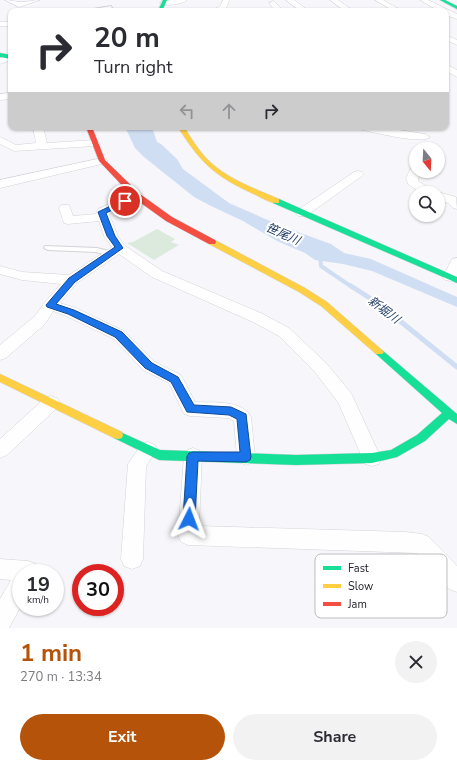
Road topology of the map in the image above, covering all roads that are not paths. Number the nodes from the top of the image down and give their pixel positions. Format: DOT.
graph roads {
  1 [pos="8,0"];
  2 [pos="37,0"];
  3 [pos="184,0"];
  4 [pos="289,0"];
  5 [pos="333,0"];
  6 [pos="378,0"];
  7 [pos="423,0"];
  8 [pos="273,3"];
  9 [pos="163,5"];
  10 [pos="111,7"];
  11 [pos="104,8"];
  12 [pos="277,8"];
  13 [pos="301,8"];
  14 [pos="345,8"];
  15 [pos="393,8"];
  16 [pos="440,8"];
  17 [pos="39,130"];
  18 [pos="90,130"];
  19 [pos="183,130"];
  20 [pos="378,130"];
  21 [pos="427,132"];
  22 [pos="0,140"];
  23 [pos="427,142"];
  24 [pos="95,143"];
  25 [pos="42,146"];
  26 [pos="102,160"];
  27 [pos="358,174"];
  28 [pos="412,178"];
  29 [pos="0,184"];
  30 [pos="417,186"];
  31 [pos="137,196"];
  32 [pos="445,198"];
  33 [pos="457,205"];
  34 [pos="65,208"];
  35 [pos="302,213"];
  36 [pos="103,217"];
  37 [pos="48,248"];
  38 [pos="115,251"];
  39 [pos="457,262"];
  40 [pos="0,270"];
  41 [pos="454,278"];
  42 [pos="72,280"];
  43 [pos="50,305"];
  44 [pos="0,354"];
  45 [pos="0,378"];
  46 [pos="51,403"];
  47 [pos="449,413"];
  48 [pos="457,420"];
  49 [pos="0,450"];
  50 [pos="148,450"];
  51 [pos="193,456"];
  52 [pos="246,457"];
  53 [pos="372,458"];
  54 [pos="431,554"];
  55 [pos="132,559"];
  56 [pos="0,569"];
  57 [pos="12,570"];
  58 [pos="447,570"];
  59 [pos="457,581"];
  60 [pos="12,600"];
  61 [pos="0,621"];
  1 -- 2 [label="street"];
  3 -- 9 [label="street"];
  4 -- 13 [label="street"];
  5 -- 14 [label="street"];
  6 -- 15 [label="street"];
  7 -- 16 [label="street"];
  8 -- 12 [label="street"];
  10 -- 11 [label="lane"];
  17 -- 25 [label="street"];
  18 -- 24 [label="street"];
  19 -- 35 [label="street"];
  20 -- 21 [label="street"];
  21 -- 23 [label="street"];
  22 -- 25 [label="street"];
  24 -- 25 [label="street"];
  24 -- 26 [label="street"];
  26 -- 29 [label="street"];
  26 -- 31 [label="street"];
  27 -- 35 [label="street"];
  28 -- 30 [label="street"];
  31 -- 36 [label="street"];
  31 -- 47 [label="street"];
  32 -- 33 [label="street"];
  34 -- 36 [label="street"];
  35 -- 41 [label="street"];
  36 -- 38 [label="street"];
  37 -- 38 [label="lane"];
  38 -- 42 [label="street"];
  38 -- 53 [label="street"];
  39 -- 41 [label="street"];
  40 -- 42 [label="street"];
  42 -- 43 [label="street"];
  43 -- 44 [label="street"];
  43 -- 52 [label="street"];
  45 -- 46 [label="street"];
  46 -- 49 [label="street"];
  46 -- 50 [label="street"];
  47 -- 48 [label="street"];
  47 -- 53 [label="street"];
  50 -- 51 [label="street"];
  50 -- 55 [label="street"];
  51 -- 52 [label="street"];
  51 -- 54 [label="street"];
  52 -- 53 [label="street"];
  56 -- 57 [label="street"];
  58 -- 59 [label="street"];
  60 -- 61 [label="street"];
}
